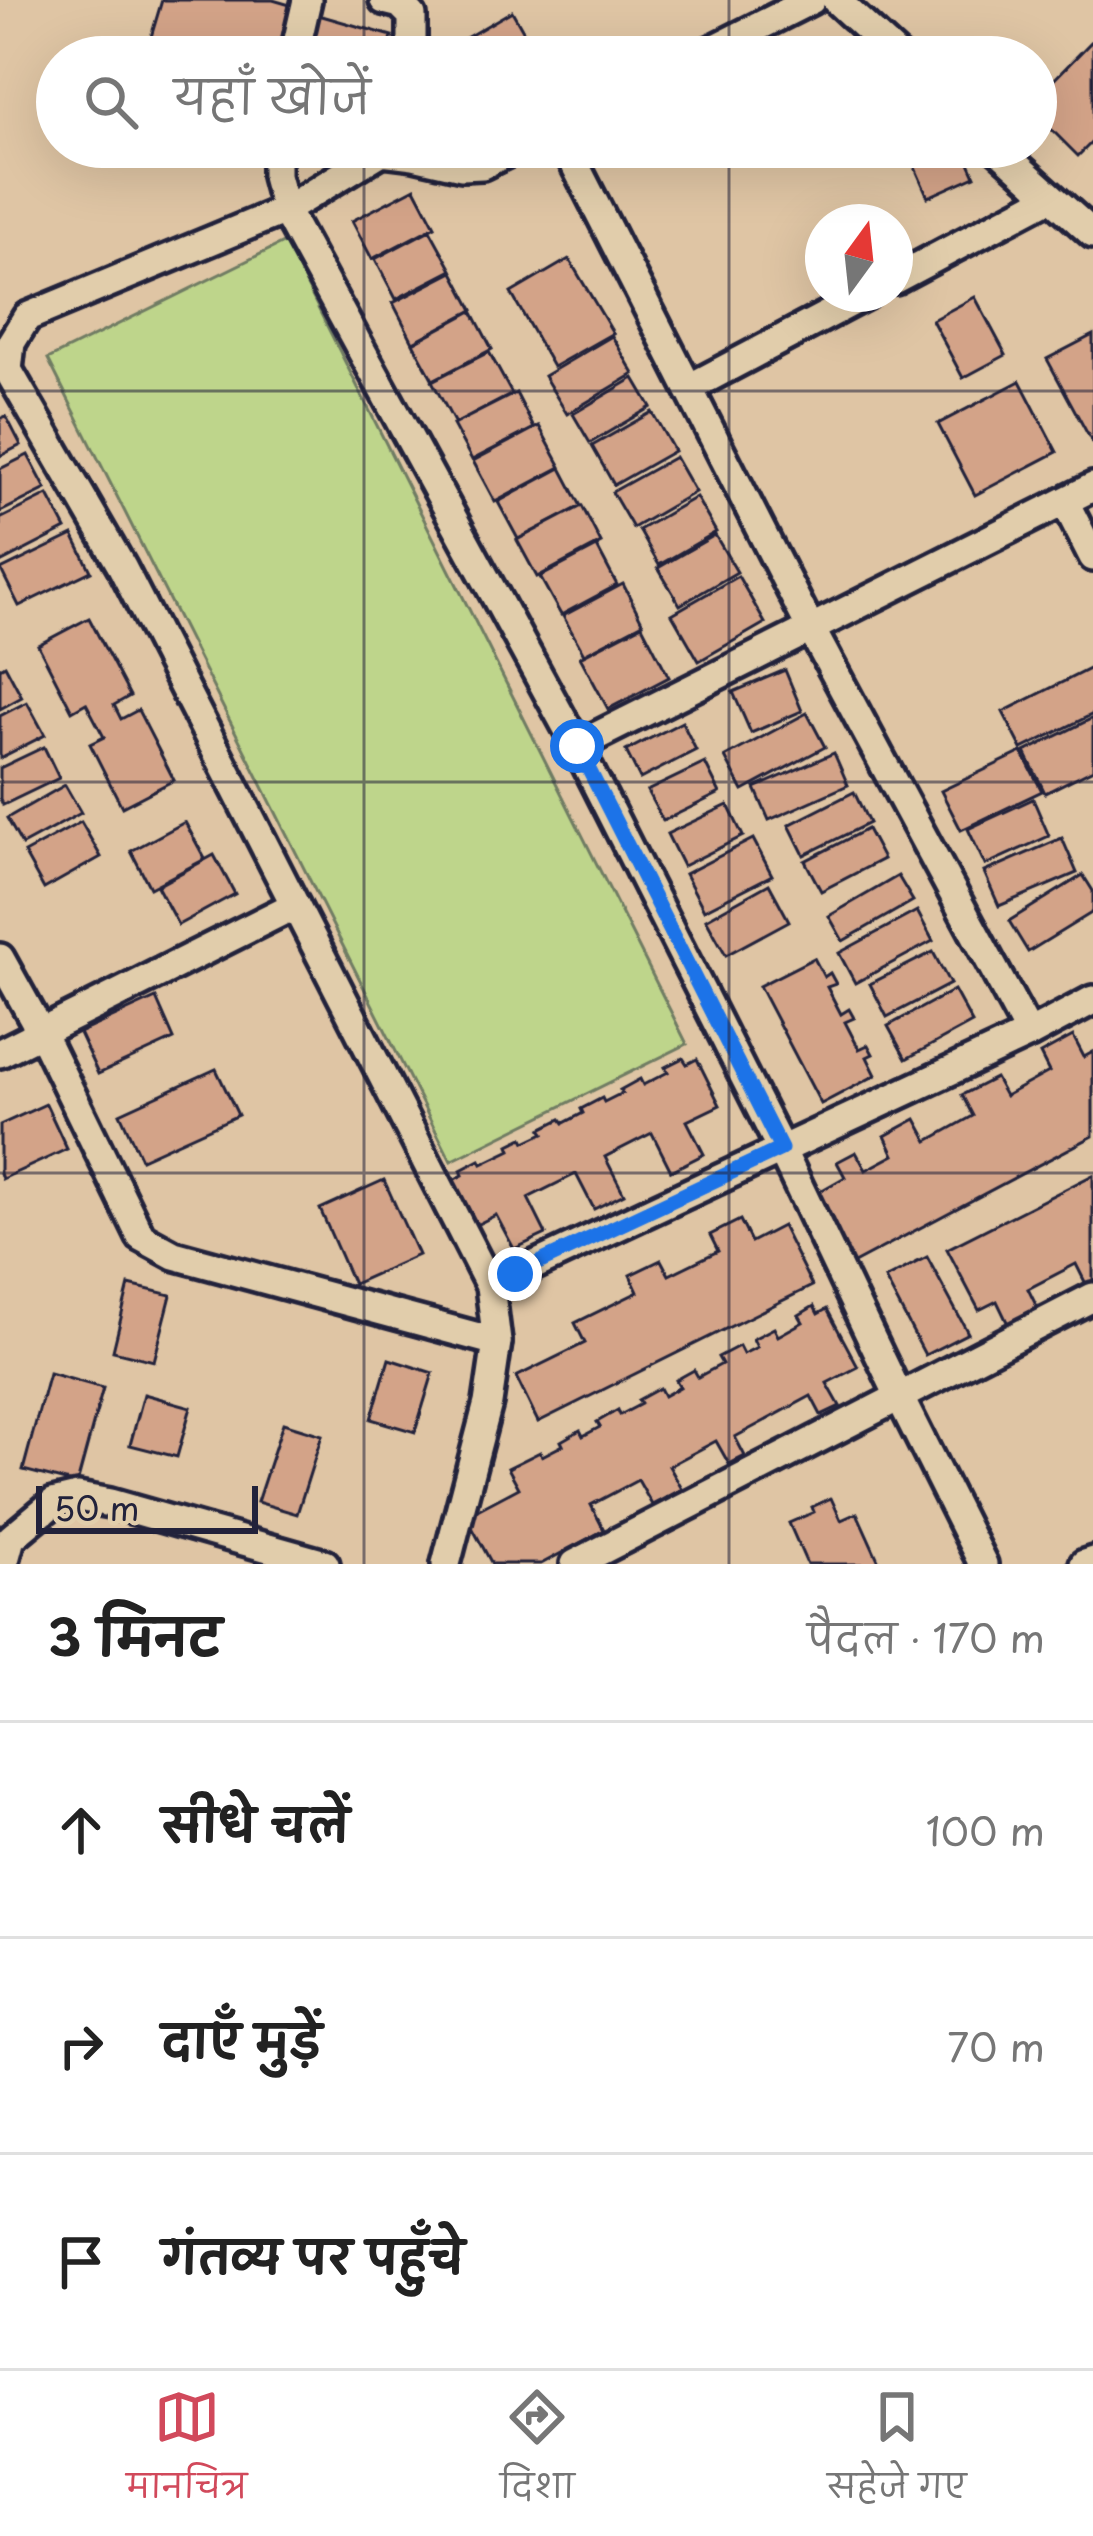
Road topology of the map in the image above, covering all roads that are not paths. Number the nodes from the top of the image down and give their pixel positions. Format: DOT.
graph roads {
  1 [pos="307,0"];
  2 [pos="384,0"];
  3 [pos="811,0"];
  4 [pos="836,0"];
  5 [pos="299,36"];
  6 [pos="412,36"];
  7 [pos="740,36"];
  8 [pos="875,36"];
  9 [pos="277,168"];
  10 [pos="352,168"];
  11 [pos="577,168"];
  12 [pos="1019,168"];
  13 [pos="1050,197"];
  14 [pos="285,210"];
  15 [pos="1093,234"];
  16 [pos="913,269"];
  17 [pos="833,312"];
  18 [pos="689,388"];
  19 [pos="1093,487"];
  20 [pos="1065,502"];
  21 [pos="1093,557"];
  22 [pos="811,627"];
  23 [pos="577,746"];
  24 [pos="295,904"];
  25 [pos="0,958"];
  26 [pos="1093,1000"];
  27 [pos="41,1032"];
  28 [pos="1029,1034"];
  29 [pos="0,1053"];
  30 [pos="781,1149"];
  31 [pos="490,1286"];
  32 [pos="1093,1297"];
  33 [pos="497,1342"];
  34 [pos="899,1396"];
  35 [pos="5,1539"];
  36 [pos="1093,1562"];
  37 [pos="325,1564"];
  38 [pos="446,1564"];
  39 [pos="575,1564"];
  40 [pos="983,1564"];
  41 [pos="1084,1564"];
  1 -- 5 [label="street"];
  2 -- 6 [label="street"];
  3 -- 7 [label="street"];
  4 -- 8 [label="street"];
  9 -- 14 [label="street"];
  10 -- 14 [label="street"];
  11 -- 18 [label="street"];
  12 -- 13 [label="street"];
  13 -- 15 [label="street"];
  13 -- 16 [label="street"];
  14 -- 23 [label="street"];
  14 -- 24 [label="street"];
  17 -- 18 [label="street"];
  18 -- 22 [label="street"];
  19 -- 20 [label="street"];
  20 -- 21 [label="street"];
  20 -- 22 [label="street"];
  22 -- 23 [label="street"];
  22 -- 28 [label="street"];
  23 -- 30 [label="street"];
  24 -- 27 [label="street"];
  24 -- 31 [label="street"];
  25 -- 27 [label="street"];
  26 -- 28 [label="street"];
  27 -- 29 [label="street"];
  27 -- 33 [label="street"];
  28 -- 30 [label="street"];
  30 -- 31 [label="street"];
  30 -- 34 [label="street"];
  31 -- 33 [label="street"];
  32 -- 34 [label="street"];
  33 -- 38 [label="street"];
  34 -- 39 [label="street"];
  34 -- 40 [label="street"];
  35 -- 37 [label="street"];
  36 -- 41 [label="street"];
}
